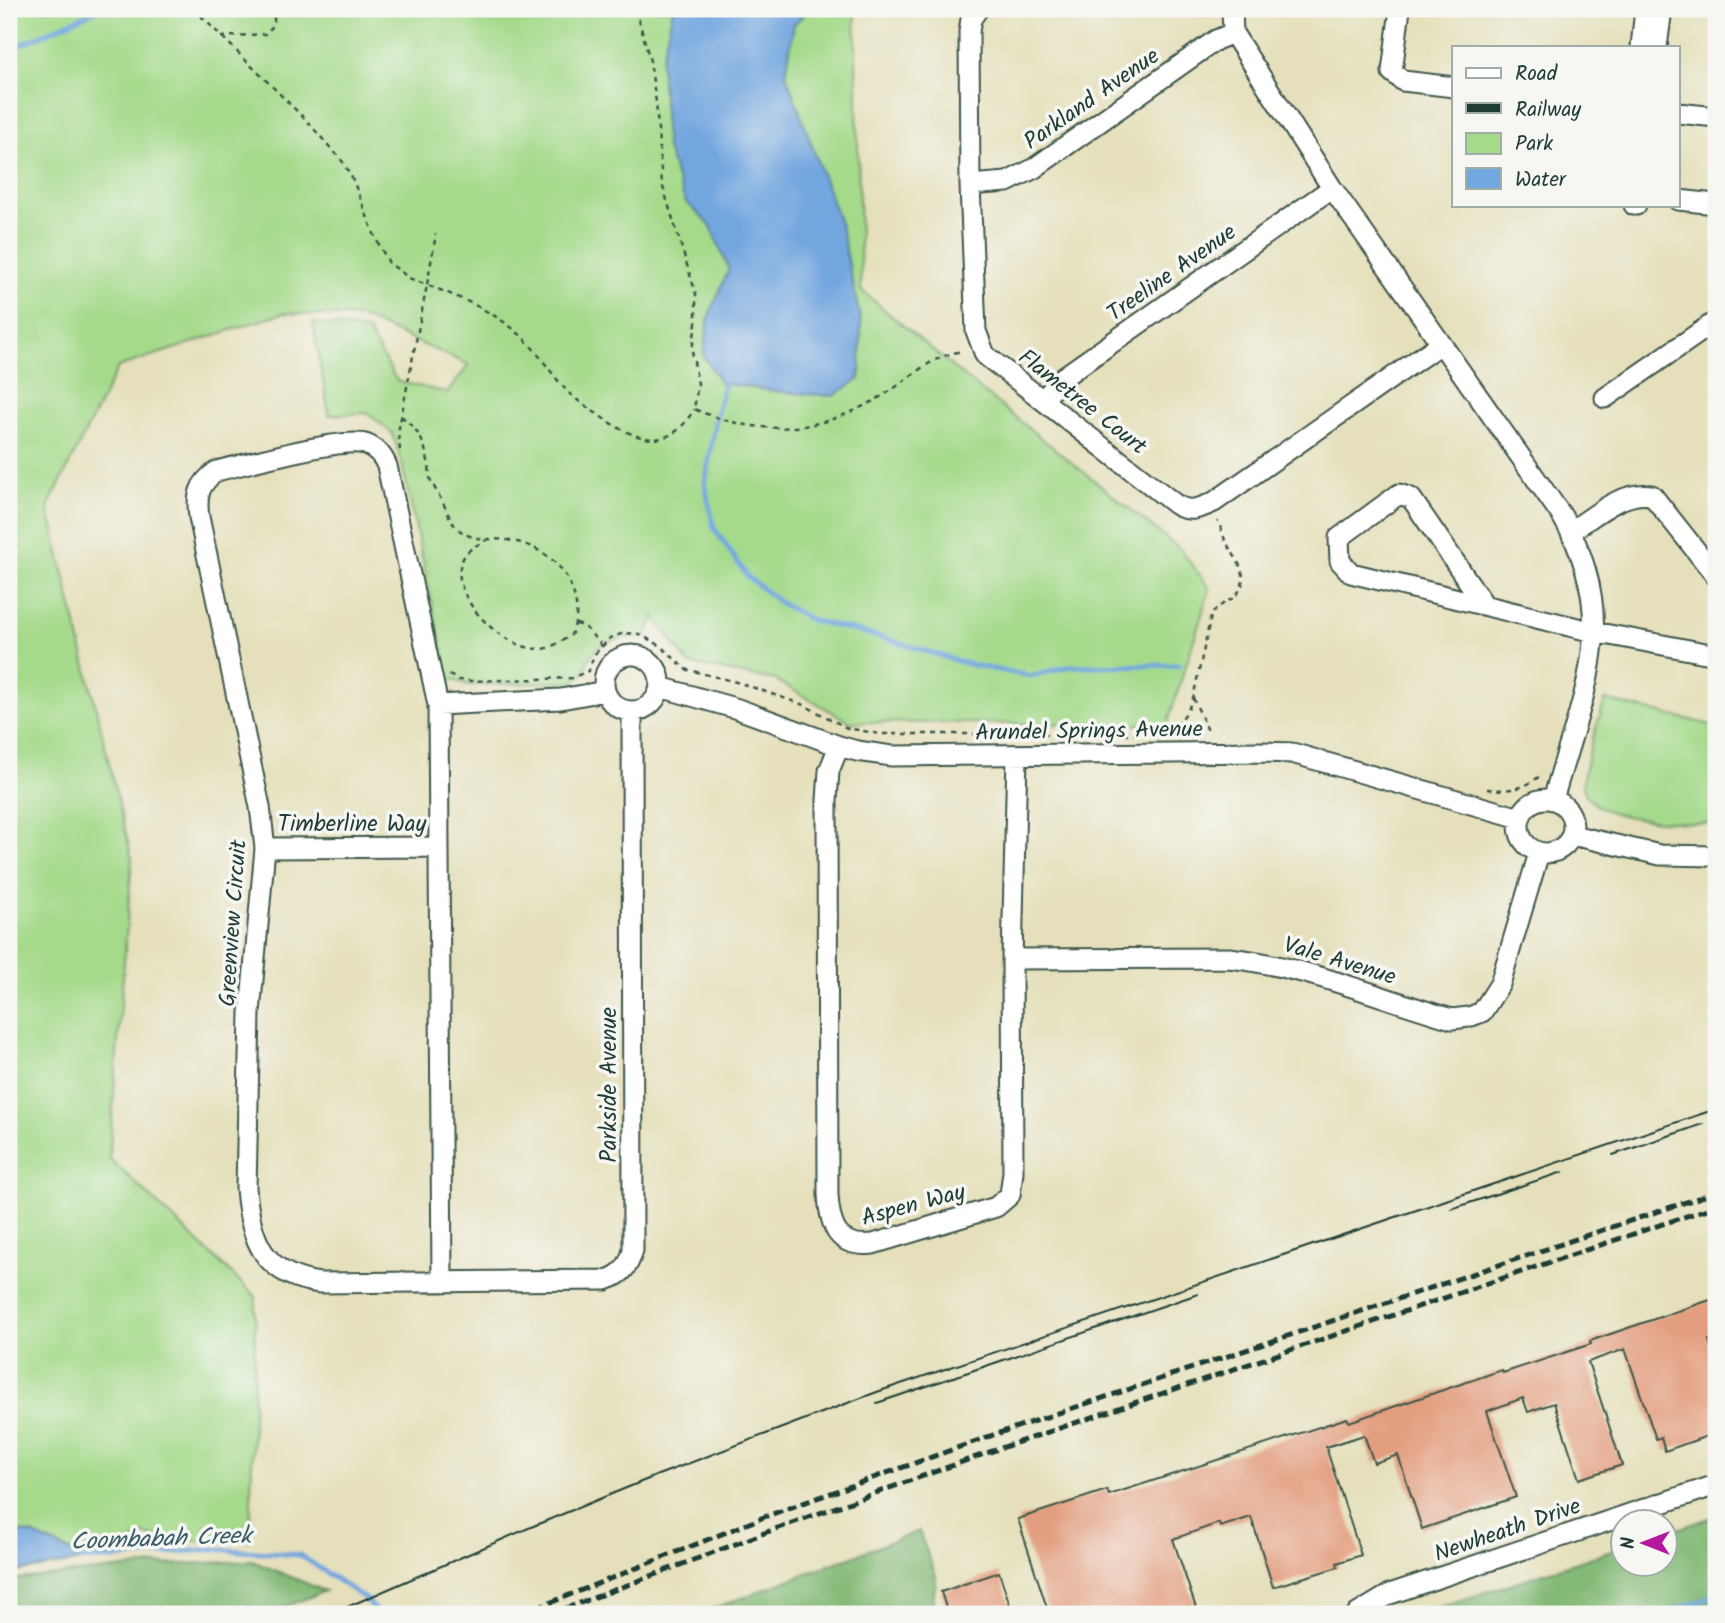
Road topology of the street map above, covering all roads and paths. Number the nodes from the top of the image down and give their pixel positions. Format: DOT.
graph roads {
  1 [pos="194,9"];
  2 [pos="274,9"];
  3 [pos="636,9"];
  4 [pos="978,9"];
  5 [pos="1232,9"];
  6 [pos="1400,9"];
  7 [pos="1653,16"];
  8 [pos="1233,33"];
  9 [pos="221,37"];
  10 [pos="1641,46"];
  11 [pos="1657,46"];
  12 [pos="1452,87"];
  13 [pos="1680,113"];
  14 [pos="1716,117"];
  15 [pos="970,186"];
  16 [pos="1332,188"];
  17 [pos="1680,200"];
  18 [pos="1716,204"];
  19 [pos="436,234"];
  20 [pos="427,285"];
  21 [pos="1716,321"];
  22 [pos="1440,344"];
  23 [pos="983,349"];
  24 [pos="1605,398"];
  25 [pos="1043,400"];
  26 [pos="694,409"];
  27 [pos="401,416"];
  28 [pos="402,455"];
  29 [pos="1218,521"];
  30 [pos="1571,531"];
  31 [pos="486,540"];
  32 [pos="1716,576"];
  33 [pos="1483,603"];
  34 [pos="576,624"];
  35 [pos="1594,632"];
  36 [pos="602,646"];
  37 [pos="1716,655"];
  38 [pos="449,675"];
  39 [pos="660,687"];
  40 [pos="605,691"];
  41 [pos="1193,698"];
  42 [pos="438,705"];
  43 [pos="632,711"];
  44 [pos="1184,733"];
  45 [pos="1209,733"];
  46 [pos="1143,734"];
  47 [pos="839,746"];
  48 [pos="1017,756"];
  49 [pos="1547,766"];
  50 [pos="1484,788"];
  51 [pos="1553,800"];
  52 [pos="1520,818"];
  53 [pos="1572,835"];
  54 [pos="439,847"];
  55 [pos="265,848"];
  56 [pos="1539,853"];
  57 [pos="1716,856"];
  58 [pos="1012,959"];
  59 [pos="442,1282"];
  60 [pos="1716,1485"];
  61 [pos="1357,1614"];
  1 -- 9 [label="path"];
  2 -- 9 [label="path"];
  3 -- 26 [label="path"];
  4 -- 15 [label="street, Flametree Court"];
  5 -- 8 [label="street"];
  6 -- 12 [label="street"];
  7 -- 10 [label="street"];
  7 -- 11 [label="street"];
  8 -- 15 [label="street, Parkland Avenue"];
  8 -- 16 [label="street"];
  9 -- 20 [label="path"];
  13 -- 14 [label="street"];
  15 -- 23 [label="street, Flametree Court"];
  16 -- 22 [label="street"];
  16 -- 25 [label="street, Treeline Avenue"];
  17 -- 18 [label="street"];
  19 -- 20 [label="path"];
  20 -- 26 [label="path"];
  20 -- 27 [label="path"];
  21 -- 24 [label="street"];
  22 -- 25 [label="street, Flametree Court"];
  22 -- 30 [label="street"];
  23 -- 25 [label="street, Flametree Court"];
  23 -- 26 [label="path"];
  27 -- 28 [label="path"];
  27 -- 31 [label="path"];
  29 -- 41 [label="path"];
  30 -- 32 [label="street"];
  30 -- 35 [label="street"];
  31 -- 34 [label="path"];
  31 -- 34 [label="path"];
  33 -- 33 [label="street"];
  33 -- 35 [label="street"];
  34 -- 36 [label="path"];
  35 -- 37 [label="street"];
  35 -- 51 [label="street"];
  36 -- 38 [label="path"];
  36 -- 46 [label="path"];
  39 -- 40 [label="street"];
  39 -- 43 [label="street"];
  39 -- 47 [label="street, Arundel Springs Avenue"];
  40 -- 42 [label="street"];
  40 -- 43 [label="street"];
  41 -- 44 [label="path"];
  41 -- 45 [label="path"];
  42 -- 54 [label="street, Greenview Circuit"];
  42 -- 55 [label="street, Greenview Circuit"];
  43 -- 59 [label="street, Parkside Avenue"];
  47 -- 48 [label="street, Arundel Springs Avenue"];
  47 -- 58 [label="street, Aspen Way"];
  48 -- 52 [label="street, Arundel Springs Avenue"];
  48 -- 58 [label="street, Aspen Way"];
  49 -- 50 [label="path"];
  51 -- 52 [label="street"];
  51 -- 53 [label="street"];
  52 -- 56 [label="street"];
  53 -- 56 [label="street"];
  53 -- 57 [label="street"];
  54 -- 55 [label="street, Timberline Way"];
  54 -- 59 [label="street, Greenview Circuit"];
  55 -- 59 [label="street, Greenview Circuit"];
  56 -- 58 [label="street, Vale Avenue"];
  60 -- 61 [label="street, Newheath Drive"];
}
